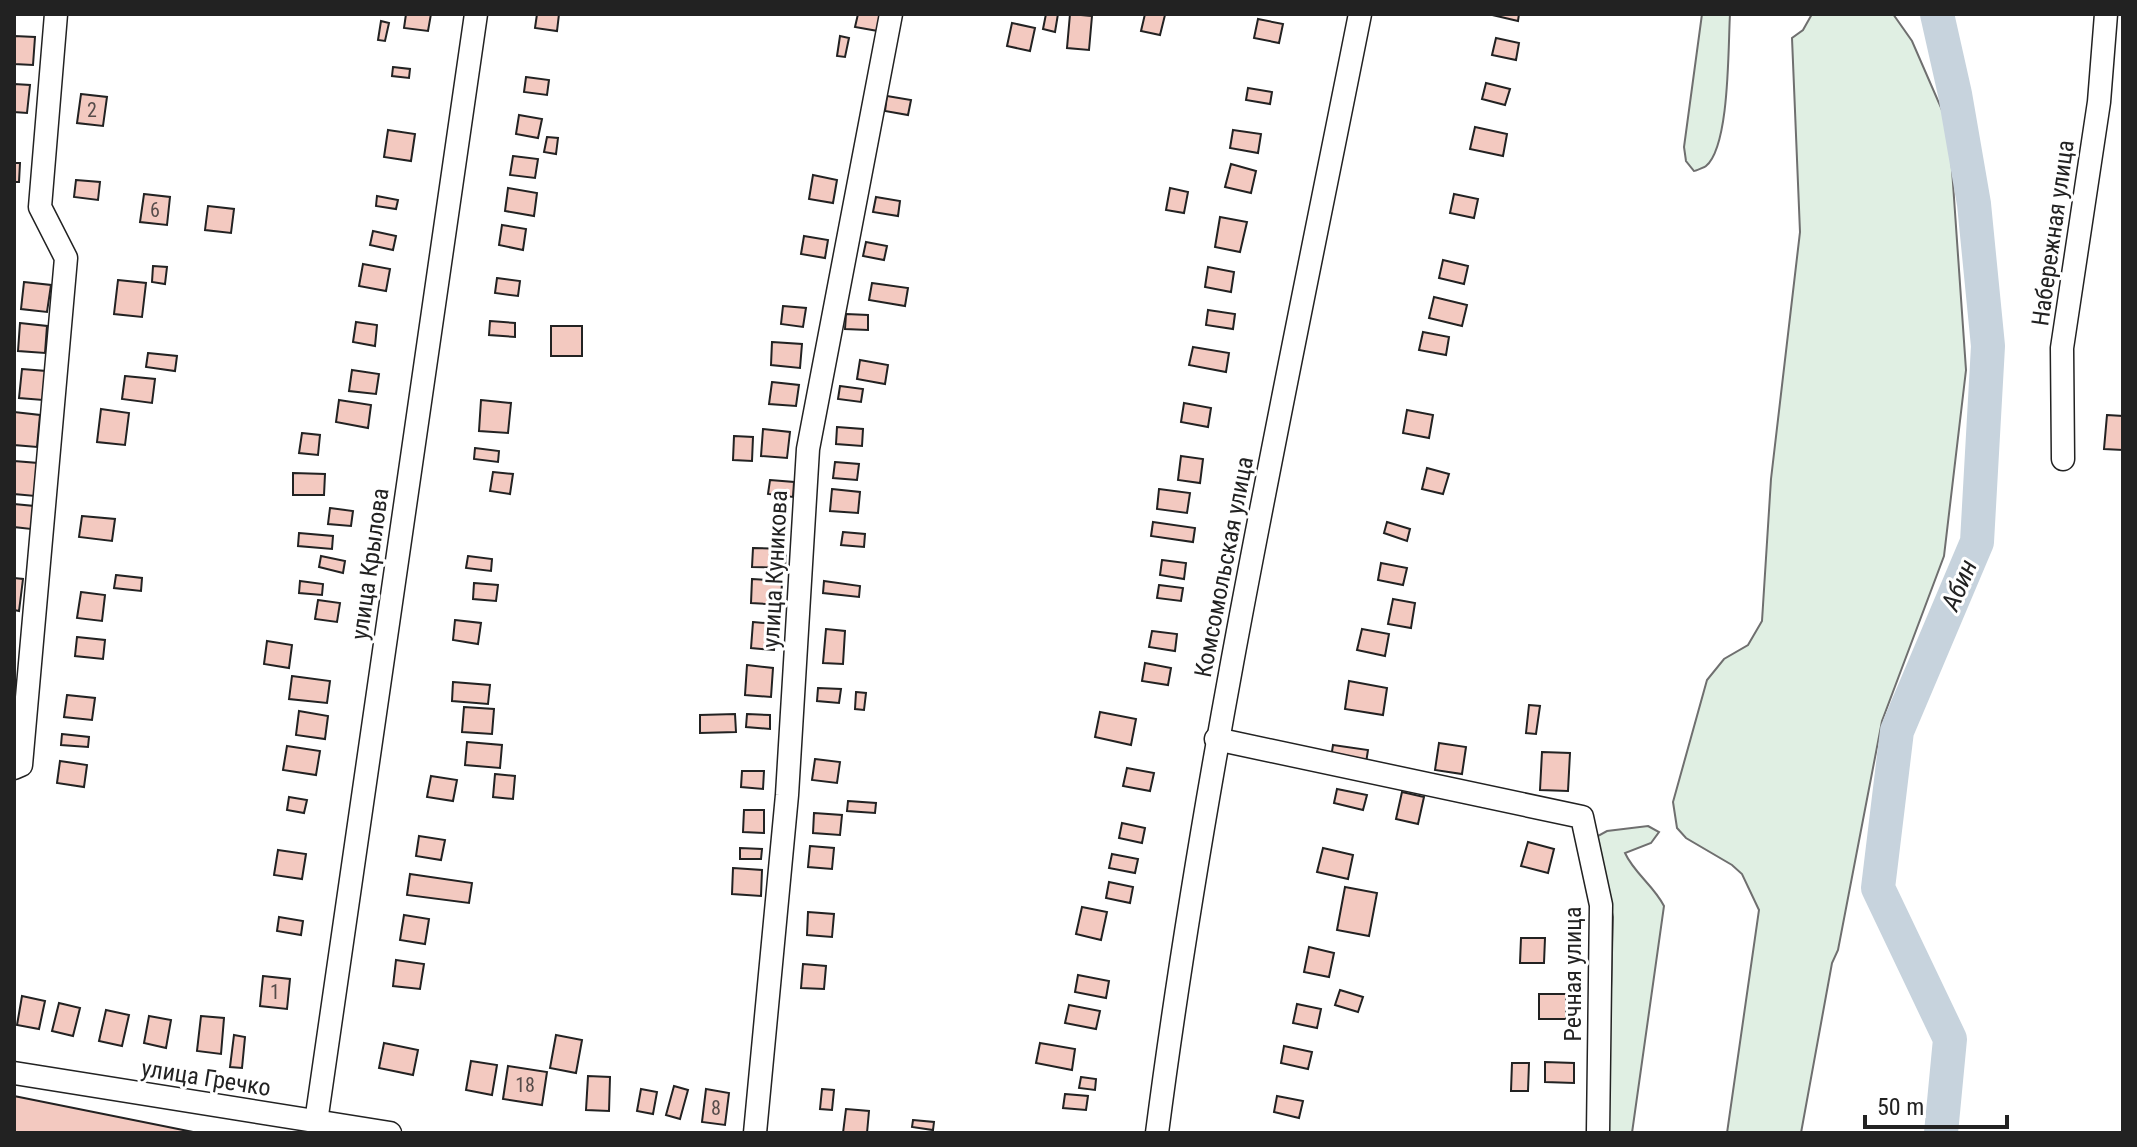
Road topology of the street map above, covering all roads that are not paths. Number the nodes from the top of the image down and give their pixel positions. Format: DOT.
graph roads {
  1 [pos="56,14"];
  2 [pos="476,14"];
  3 [pos="891,14"];
  4 [pos="1360,14"];
  5 [pos="2106,14"];
  6 [pos="2063,459"];
  7 [pos="1216,739"];
  8 [pos="14,768"];
  9 [pos="14,1073"];
  10 [pos="316,1122"];
  11 [pos="390,1133"];
  12 [pos="755,1133"];
  13 [pos="1157,1133"];
  14 [pos="1598,1133"];
  1 -- 8 [label="street"];
  2 -- 10 [label="street, улица Крылова"];
  3 -- 12 [label="street, улица Куникова"];
  4 -- 7 [label="street, Комсомольская улица"];
  5 -- 6 [label="street, Набережная улица"];
  7 -- 13 [label="street, Комсомольская улица"];
  7 -- 14 [label="street, Речная улица"];
  9 -- 10 [label="street, улица Гречко"];
  10 -- 11 [label="street, улица Гречко"];
}
